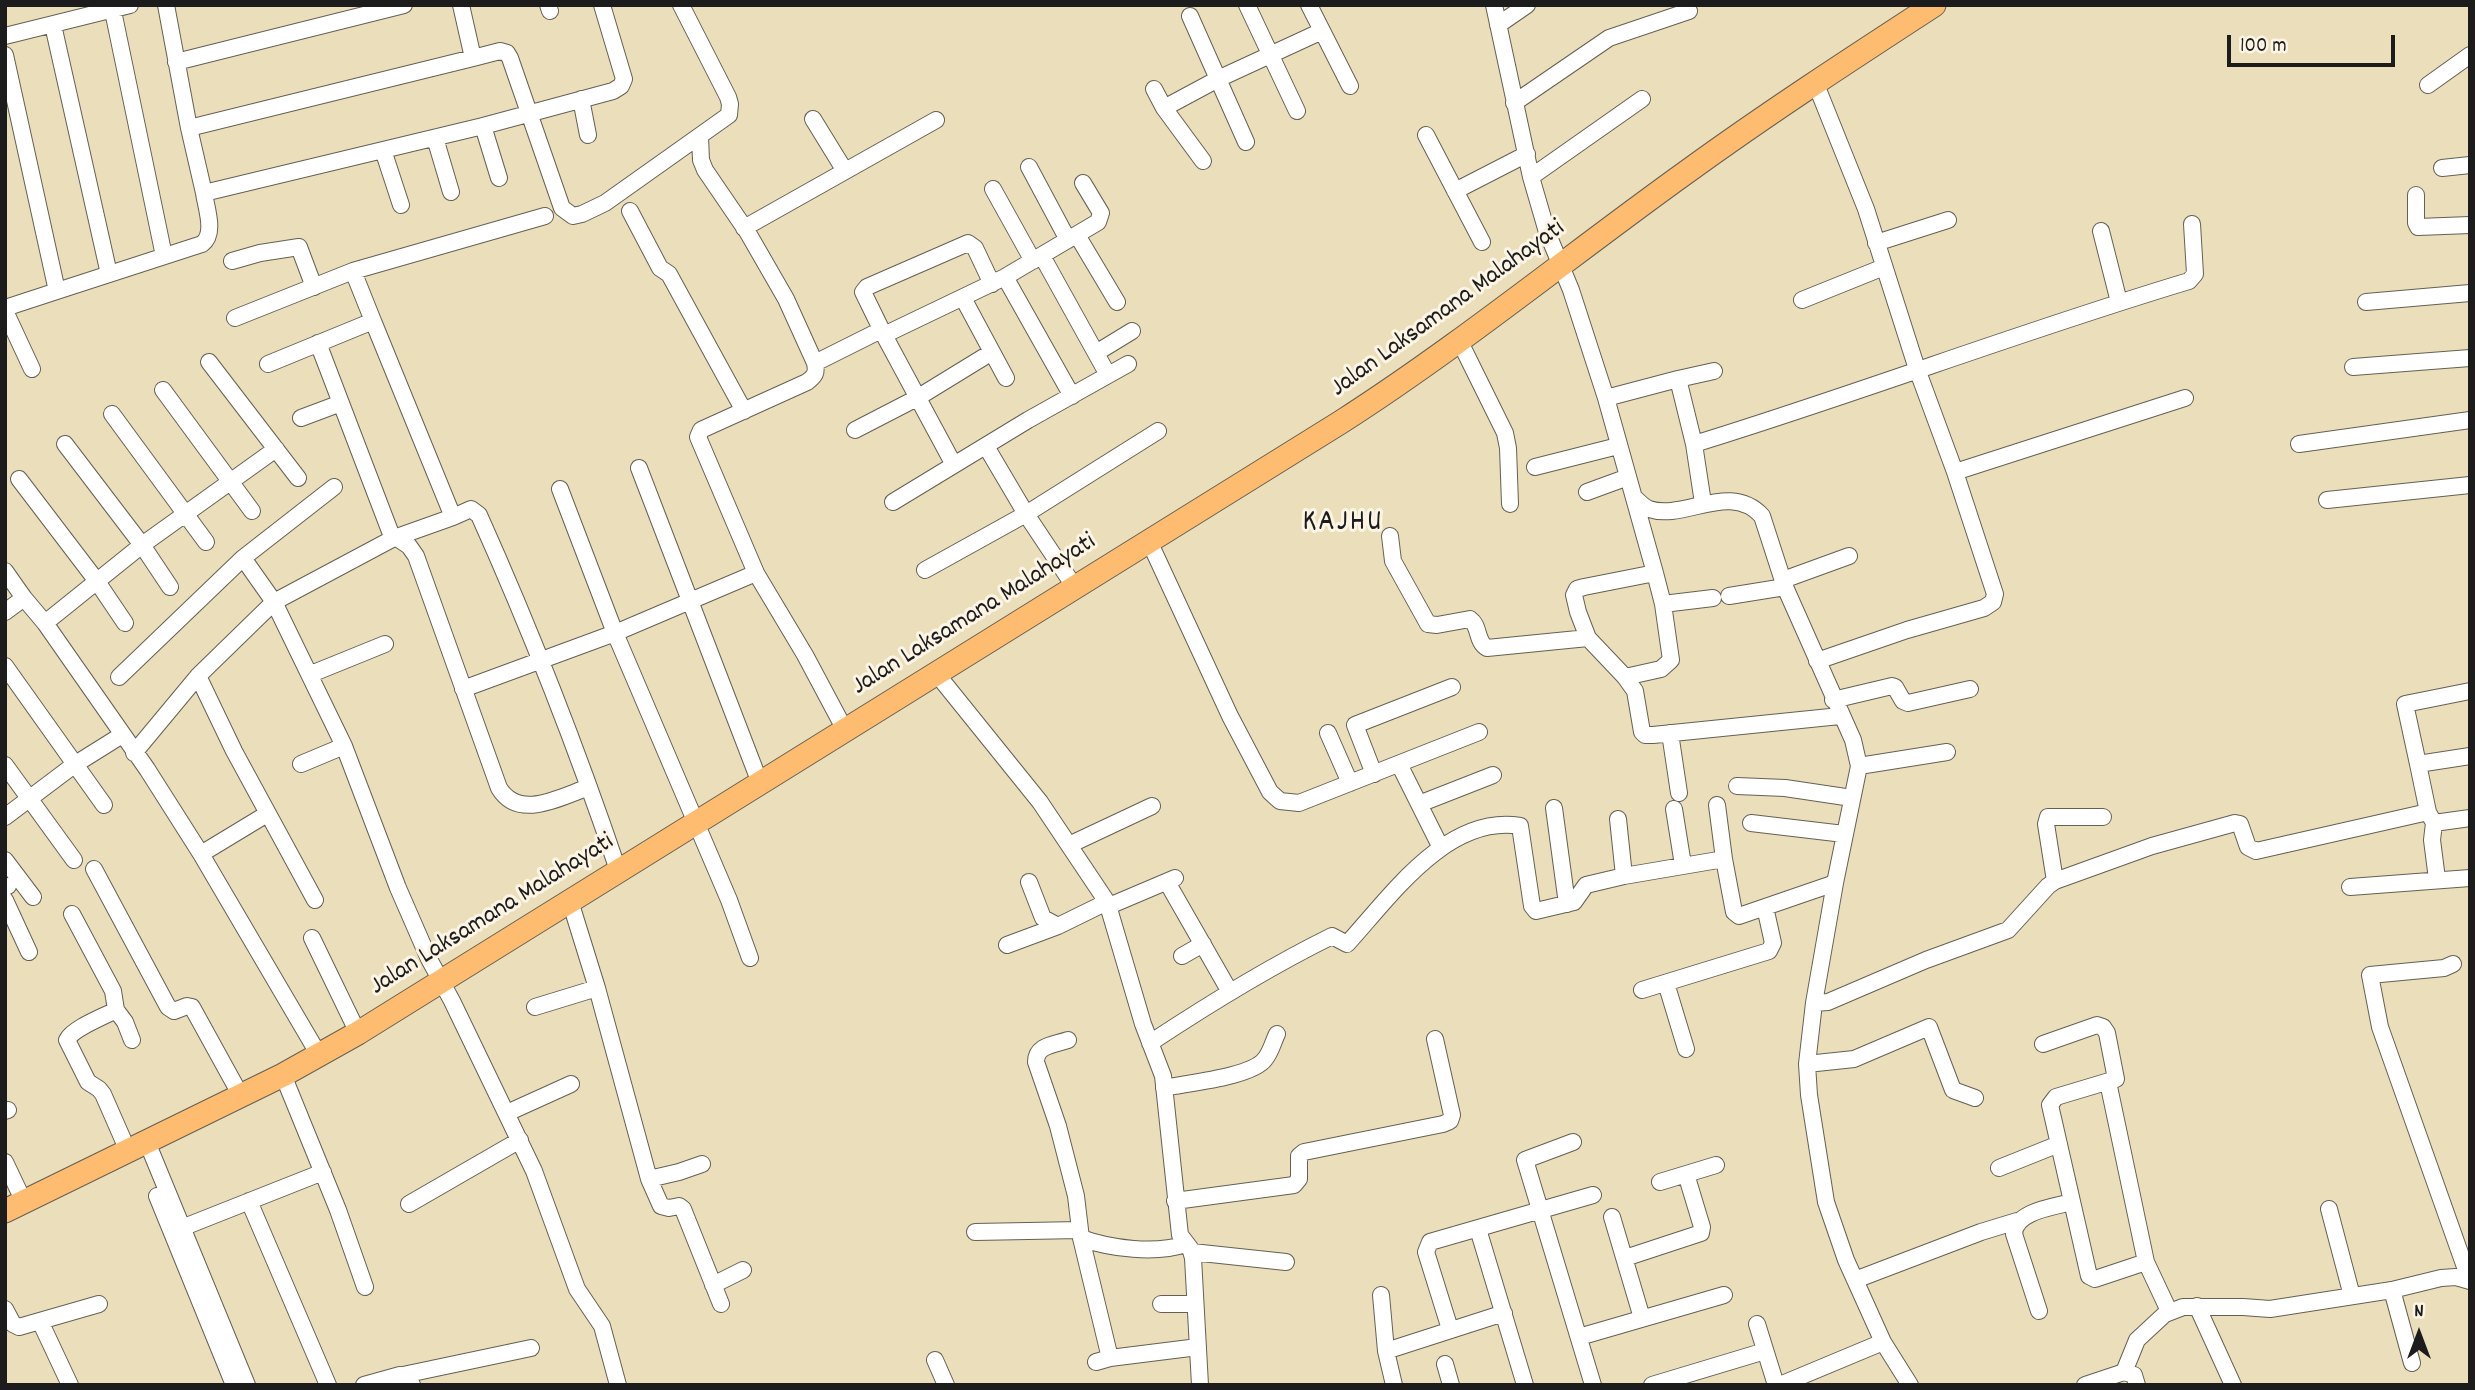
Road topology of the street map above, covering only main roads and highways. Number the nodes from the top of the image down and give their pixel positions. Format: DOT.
graph roads {
  1 [pos="1934,5"];
  2 [pos="14,1207"];
  1 -- 2 [label="highway, Jalan Laksamana Malahayati"];
}
